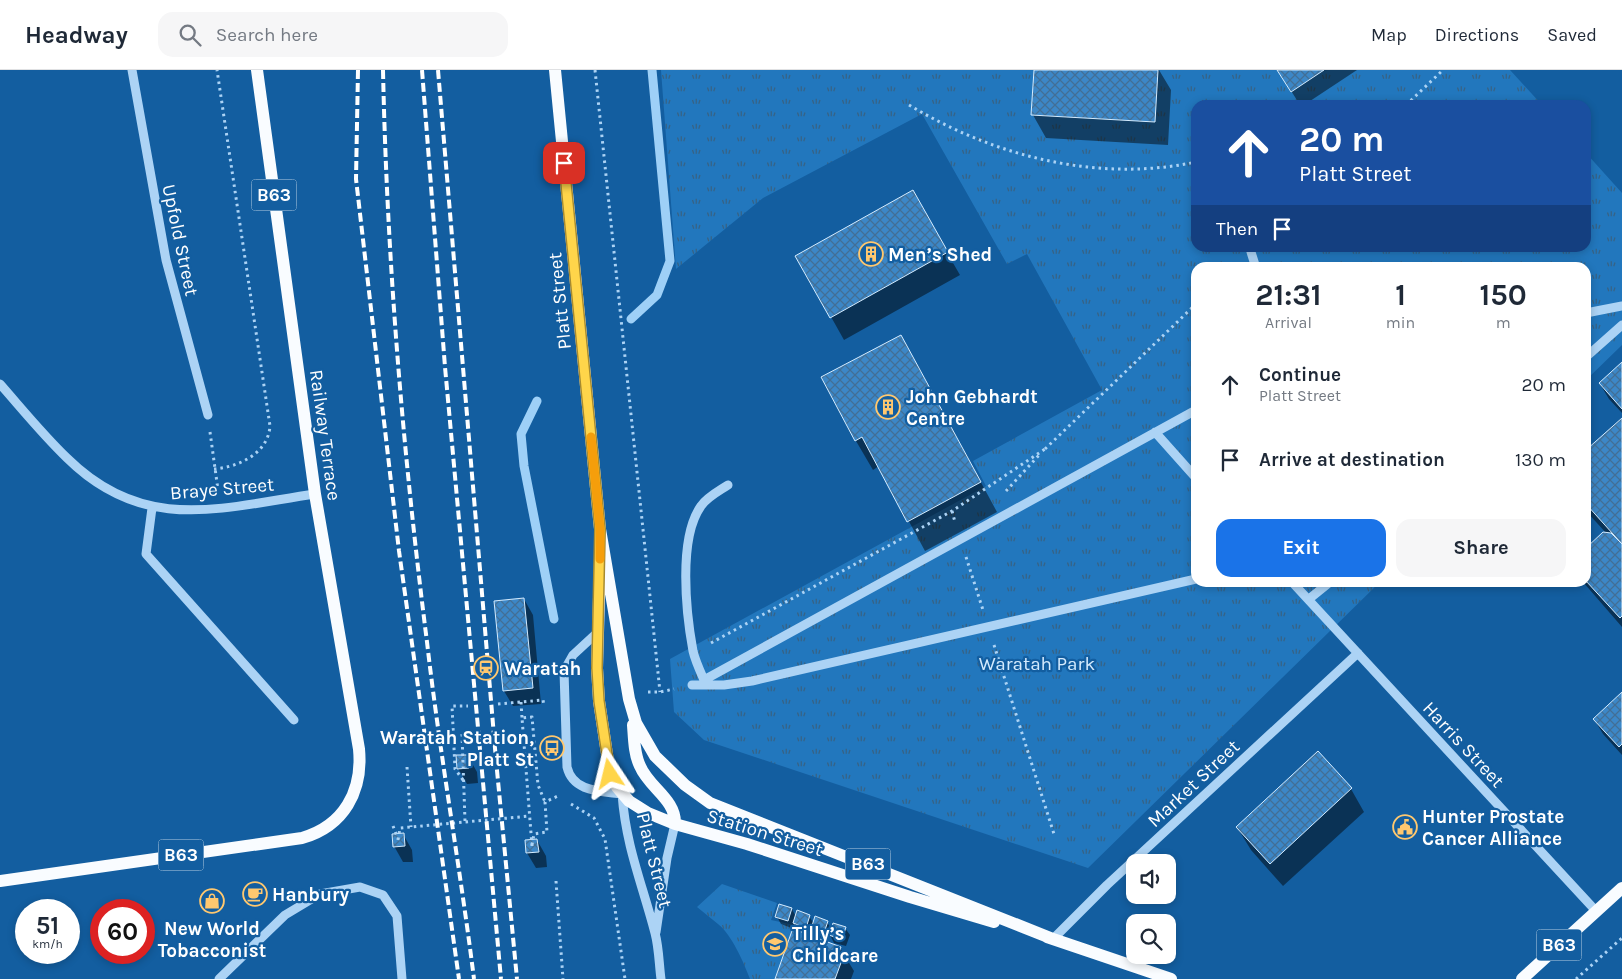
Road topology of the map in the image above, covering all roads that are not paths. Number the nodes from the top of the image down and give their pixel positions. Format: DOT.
graph roads {
  1 [pos="132,70"];
  2 [pos="258,70"];
  3 [pos="555,70"];
  4 [pos="1251,252"];
  5 [pos="1254,262"];
  6 [pos="1622,306"];
  7 [pos="1591,313"];
  8 [pos="1622,325"];
  9 [pos="1591,353"];
  10 [pos="0,384"];
  11 [pos="1191,413"];
  12 [pos="208,416"];
  13 [pos="1155,432"];
  14 [pos="1191,472"];
  15 [pos="728,485"];
  16 [pos="315,494"];
  17 [pos="152,508"];
  18 [pos="600,529"];
  19 [pos="1191,580"];
  20 [pos="1296,587"];
  21 [pos="1324,587"];
  22 [pos="1308,600"];
  23 [pos="599,631"];
  24 [pos="1358,653"];
  25 [pos="692,685"];
  26 [pos="629,698"];
  27 [pos="599,701"];
  28 [pos="294,720"];
  29 [pos="622,794"];
  30 [pos="675,824"];
  31 [pos="0,880"];
  32 [pos="1622,888"];
  33 [pos="1596,912"];
  34 [pos="655,934"];
  35 [pos="1053,939"];
  36 [pos="219,979"];
  37 [pos="402,979"];
  38 [pos="661,979"];
  39 [pos="1171,979"];
  40 [pos="1522,979"];
  1 -- 12 [label="street, Upfold Street"];
  2 -- 16 [label="main road, Railway Terrace / B63"];
  3 -- 18 [label="main road, Platt Street / B63"];
  4 -- 5 [label="street"];
  6 -- 7 [label="street"];
  8 -- 9 [label="street"];
  10 -- 17 [label="street, Braye Street"];
  11 -- 13 [label="street"];
  13 -- 14 [label="street"];
  13 -- 15 [label="street"];
  16 -- 17 [label="street, Braye Street"];
  16 -- 31 [label="main road, Railway Terrace / B63"];
  17 -- 28 [label="street"];
  18 -- 23 [label="main road, Platt Street / B63"];
  18 -- 26 [label="main road, Platt Street / B63"];
  19 -- 25 [label="street"];
  20 -- 22 [label="street, Harris Street"];
  21 -- 22 [label="street"];
  22 -- 24 [label="street, Harris Street"];
  23 -- 27 [label="main road, Platt Street / B63"];
  23 -- 29 [label="street"];
  24 -- 33 [label="street, Harris Street"];
  24 -- 35 [label="street, Market Street"];
  26 -- 30 [label="main road"];
  26 -- 35 [label="main road, Station Street / B63"];
  27 -- 29 [label="main road, Station Street / B63"];
  29 -- 30 [label="main road, Station Street / B63"];
  29 -- 34 [label="street, Platt Street"];
  30 -- 34 [label="street, Platt Street"];
  30 -- 35 [label="main road, Station Street / B63"];
  32 -- 33 [label="main road, B63"];
  33 -- 40 [label="main road, B63"];
  34 -- 38 [label="street, Platt Street"];
  35 -- 39 [label="main road, Station Street / B63"];
  36 -- 37 [label="street"];
}
